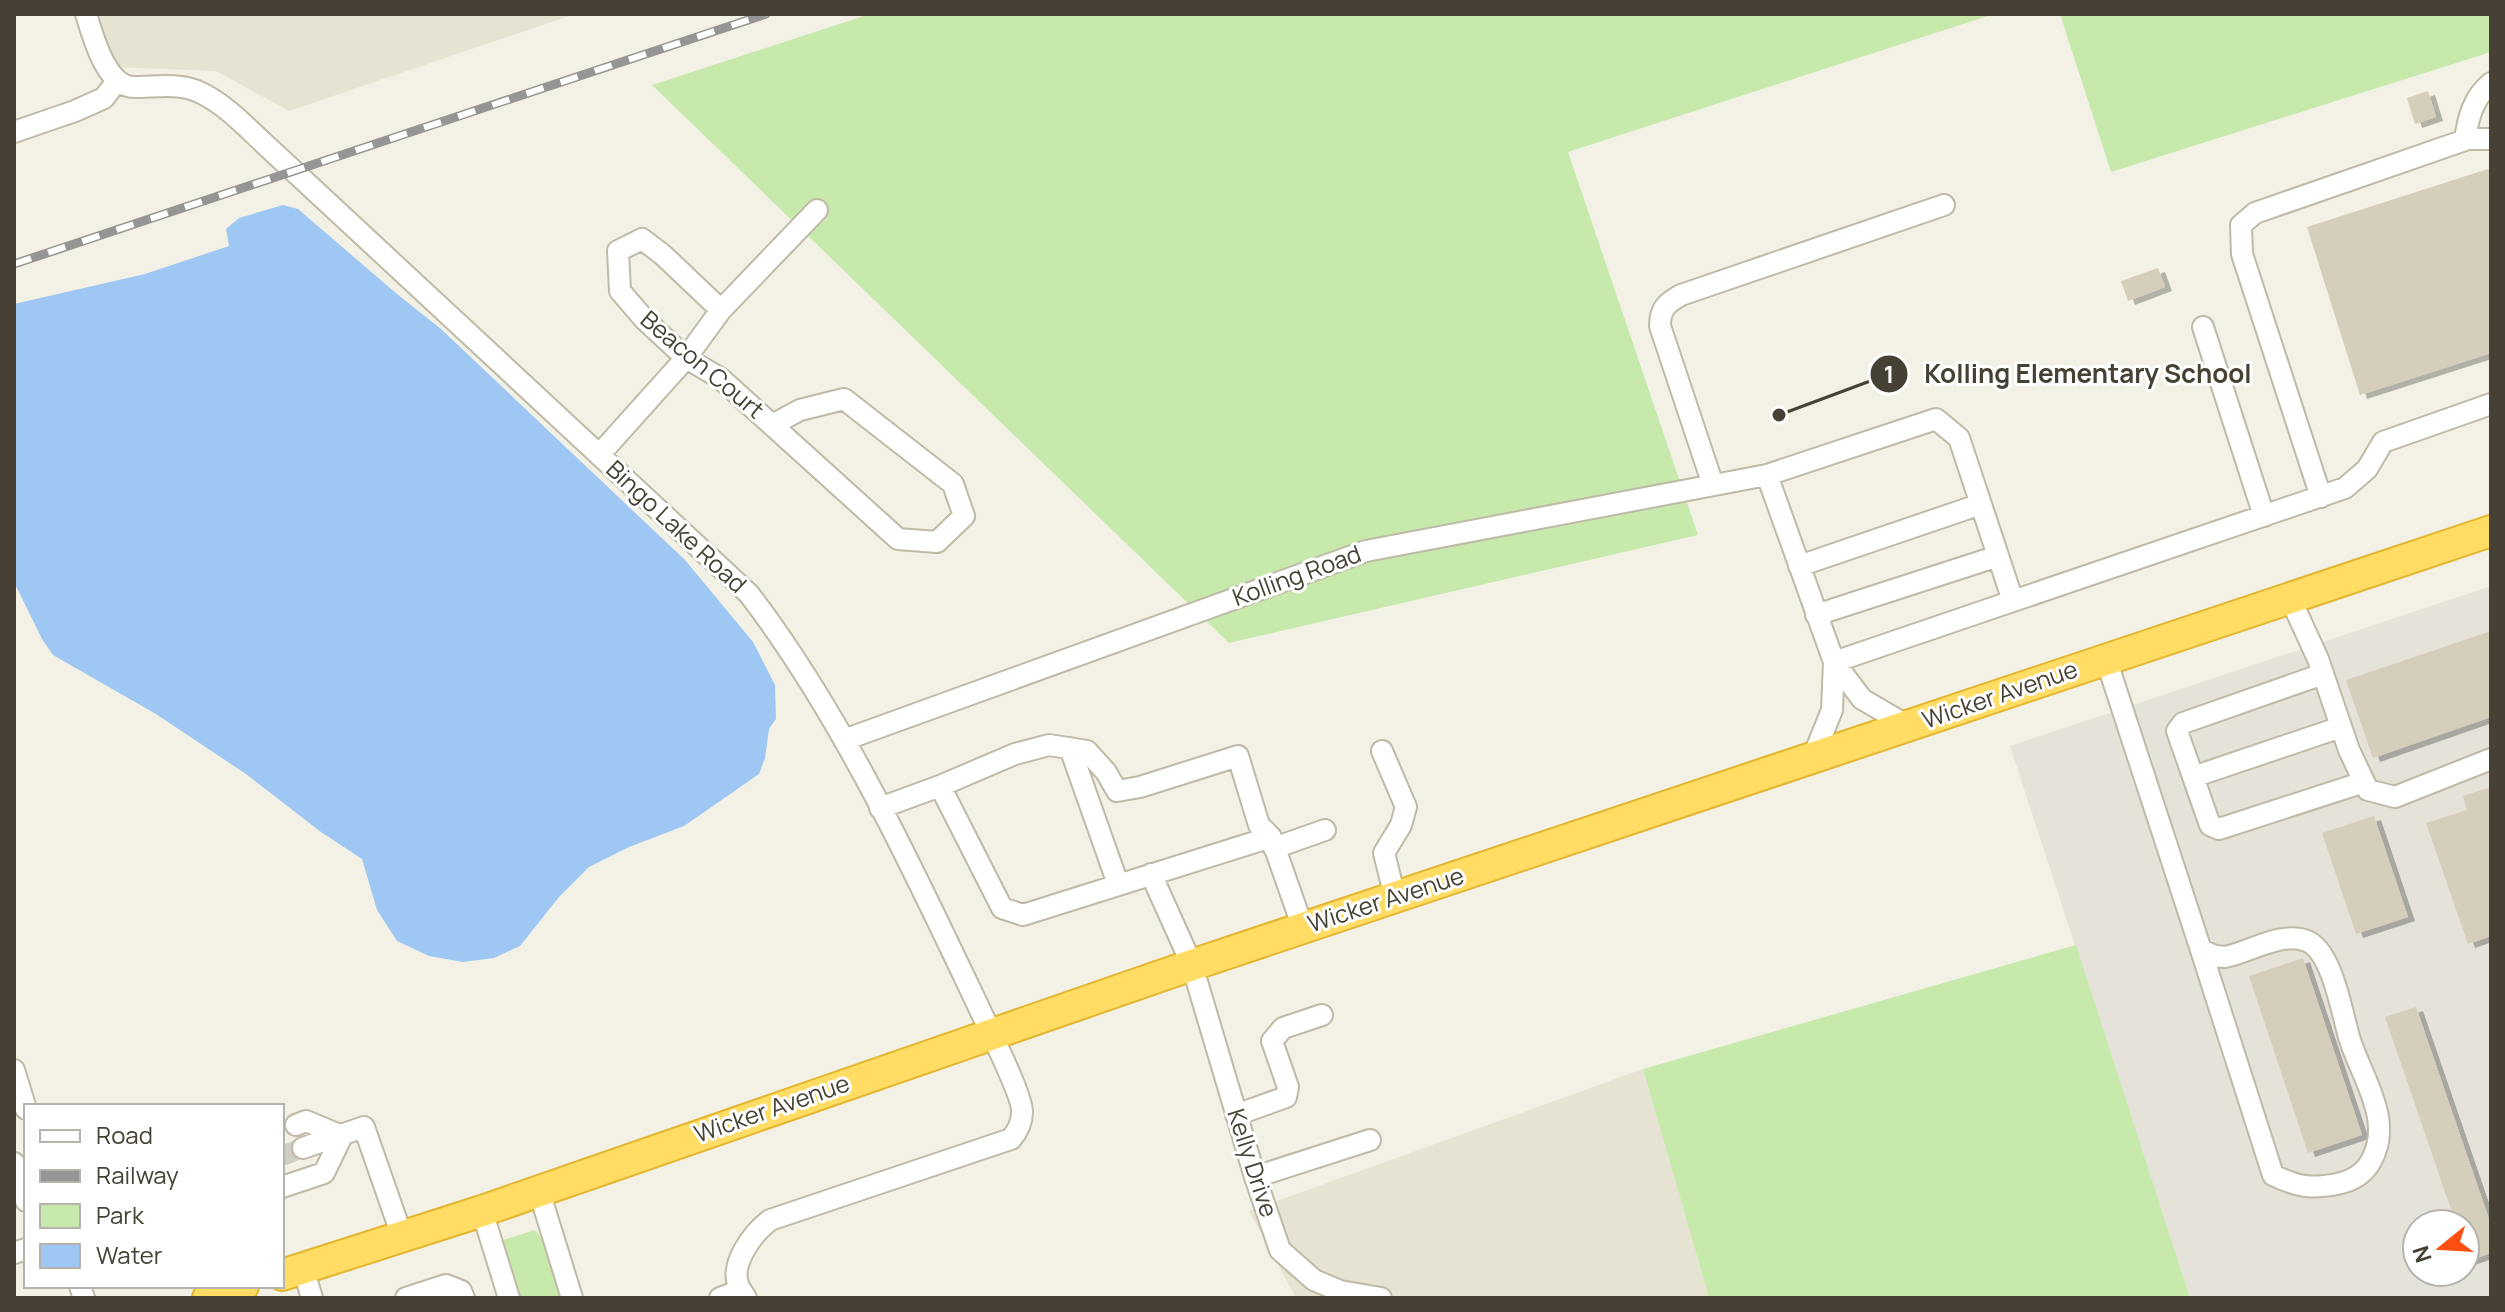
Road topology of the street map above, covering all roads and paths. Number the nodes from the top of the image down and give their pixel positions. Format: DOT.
graph roads {
  1 [pos="86,14"];
  2 [pos="117,81"];
  3 [pos="2491,83"];
  4 [pos="14,132"];
  5 [pos="2491,139"];
  6 [pos="2465,140"];
  7 [pos="1944,205"];
  8 [pos="817,210"];
  9 [pos="721,310"];
  10 [pos="2203,327"];
  11 [pos="686,358"];
  12 [pos="2491,404"];
  13 [pos="772,425"];
  14 [pos="599,455"];
  15 [pos="1767,475"];
  16 [pos="1713,485"];
  17 [pos="2321,497"];
  18 [pos="1981,504"];
  19 [pos="2264,516"];
  20 [pos="2491,531"];
  21 [pos="1998,556"];
  22 [pos="1799,566"];
  23 [pos="2290,598"];
  24 [pos="2013,601"];
  25 [pos="1816,615"];
  26 [pos="2106,659"];
  27 [pos="1834,662"];
  28 [pos="2323,674"];
  29 [pos="1908,726"];
  30 [pos="2341,727"];
  31 [pos="844,740"];
  32 [pos="1070,748"];
  33 [pos="1382,751"];
  34 [pos="1813,757"];
  35 [pos="2491,759"];
  36 [pos="2193,777"];
  37 [pos="2364,782"];
  38 [pos="940,786"];
  39 [pos="880,808"];
  40 [pos="1325,830"];
  41 [pos="1272,842"];
  42 [pos="1151,874"];
  43 [pos="1118,884"];
  44 [pos="1395,897"];
  45 [pos="1303,928"];
  46 [pos="2201,950"];
  47 [pos="1192,965"];
  48 [pos="1322,1015"];
  49 [pos="991,1033"];
  50 [pos="14,1070"];
  51 [pos="24,1104"];
  52 [pos="1236,1115"];
  53 [pos="296,1125"];
  54 [pos="342,1136"];
  55 [pos="1370,1140"];
  56 [pos="303,1148"];
  57 [pos="14,1163"];
  58 [pos="1255,1177"];
  59 [pos="284,1186"];
  60 [pos="539,1191"];
  61 [pos="24,1195"];
  62 [pos="482,1211"];
  63 [pos="402,1236"];
  64 [pos="293,1272"];
  65 [pos="237,1288"];
  66 [pos="744,1294"];
  67 [pos="208,1298"];
  68 [pos="312,1298"];
  69 [pos="406,1298"];
  70 [pos="464,1298"];
  71 [pos="509,1298"];
  72 [pos="572,1298"];
  73 [pos="720,1298"];
  74 [pos="1381,1298"];
  1 -- 2 [label="street"];
  2 -- 4 [label="street"];
  2 -- 14 [label="street, Bingo Lake Road"];
  3 -- 6 [label="street"];
  5 -- 6 [label="street"];
  6 -- 17 [label="street"];
  7 -- 16 [label="street"];
  8 -- 9 [label="street"];
  9 -- 11 [label="street"];
  9 -- 11 [label="street, Beacon Court"];
  10 -- 19 [label="street"];
  11 -- 13 [label="street, Beacon Court"];
  11 -- 14 [label="street"];
  12 -- 17 [label="street"];
  13 -- 13 [label="street, Beacon Court"];
  14 -- 31 [label="street, Bingo Lake Road"];
  15 -- 16 [label="street, Kolling Road"];
  15 -- 18 [label="street, Kolling Road"];
  15 -- 22 [label="street"];
  16 -- 31 [label="street, Kolling Road"];
  17 -- 19 [label="street"];
  18 -- 21 [label="street"];
  18 -- 22 [label="street"];
  19 -- 24 [label="street"];
  20 -- 23 [label="highway, Wicker Avenue"];
  21 -- 24 [label="street"];
  21 -- 25 [label="street"];
  22 -- 25 [label="street"];
  23 -- 26 [label="highway, Wicker Avenue"];
  23 -- 28 [label="street"];
  24 -- 27 [label="street"];
  25 -- 27 [label="street"];
  26 -- 29 [label="highway, Wicker Avenue"];
  26 -- 46 [label="street"];
  27 -- 29 [label="street"];
  27 -- 34 [label="street"];
  28 -- 30 [label="street"];
  28 -- 36 [label="street"];
  29 -- 34 [label="highway, Wicker Avenue"];
  30 -- 36 [label="street"];
  30 -- 37 [label="street"];
  31 -- 39 [label="street, Bingo Lake Road"];
  32 -- 38 [label="street"];
  32 -- 41 [label="street"];
  32 -- 43 [label="street"];
  33 -- 44 [label="street"];
  34 -- 44 [label="highway, Wicker Avenue"];
  35 -- 37 [label="street"];
  36 -- 37 [label="street"];
  38 -- 39 [label="street"];
  38 -- 43 [label="street"];
  39 -- 49 [label="street, Bingo Lake Road"];
  40 -- 41 [label="street"];
  41 -- 42 [label="street"];
  41 -- 45 [label="street"];
  42 -- 43 [label="street"];
  42 -- 47 [label="street, Kelly Drive"];
  44 -- 45 [label="highway, Wicker Avenue"];
  45 -- 47 [label="highway, Wicker Avenue"];
  46 -- 46 [label="street"];
  47 -- 49 [label="highway, Wicker Avenue"];
  47 -- 52 [label="street, Kelly Drive"];
  48 -- 52 [label="street"];
  49 -- 60 [label="highway, Wicker Avenue"];
  49 -- 66 [label="street, Bingo Lake Road"];
  50 -- 51 [label="street"];
  52 -- 58 [label="street, Kelly Drive"];
  53 -- 54 [label="street"];
  54 -- 56 [label="street"];
  54 -- 59 [label="street"];
  54 -- 63 [label="street"];
  55 -- 58 [label="street"];
  57 -- 61 [label="street"];
  58 -- 74 [label="street, Kelly Drive"];
  60 -- 62 [label="highway, Wicker Avenue"];
  60 -- 72 [label="street"];
  62 -- 63 [label="highway, Wicker Avenue"];
  62 -- 71 [label="street"];
  63 -- 64 [label="highway, Wicker Avenue"];
  64 -- 68 [label="street"];
  65 -- 67 [label="highway"];
  66 -- 73 [label="street"];
  69 -- 70 [label="street"];
}
